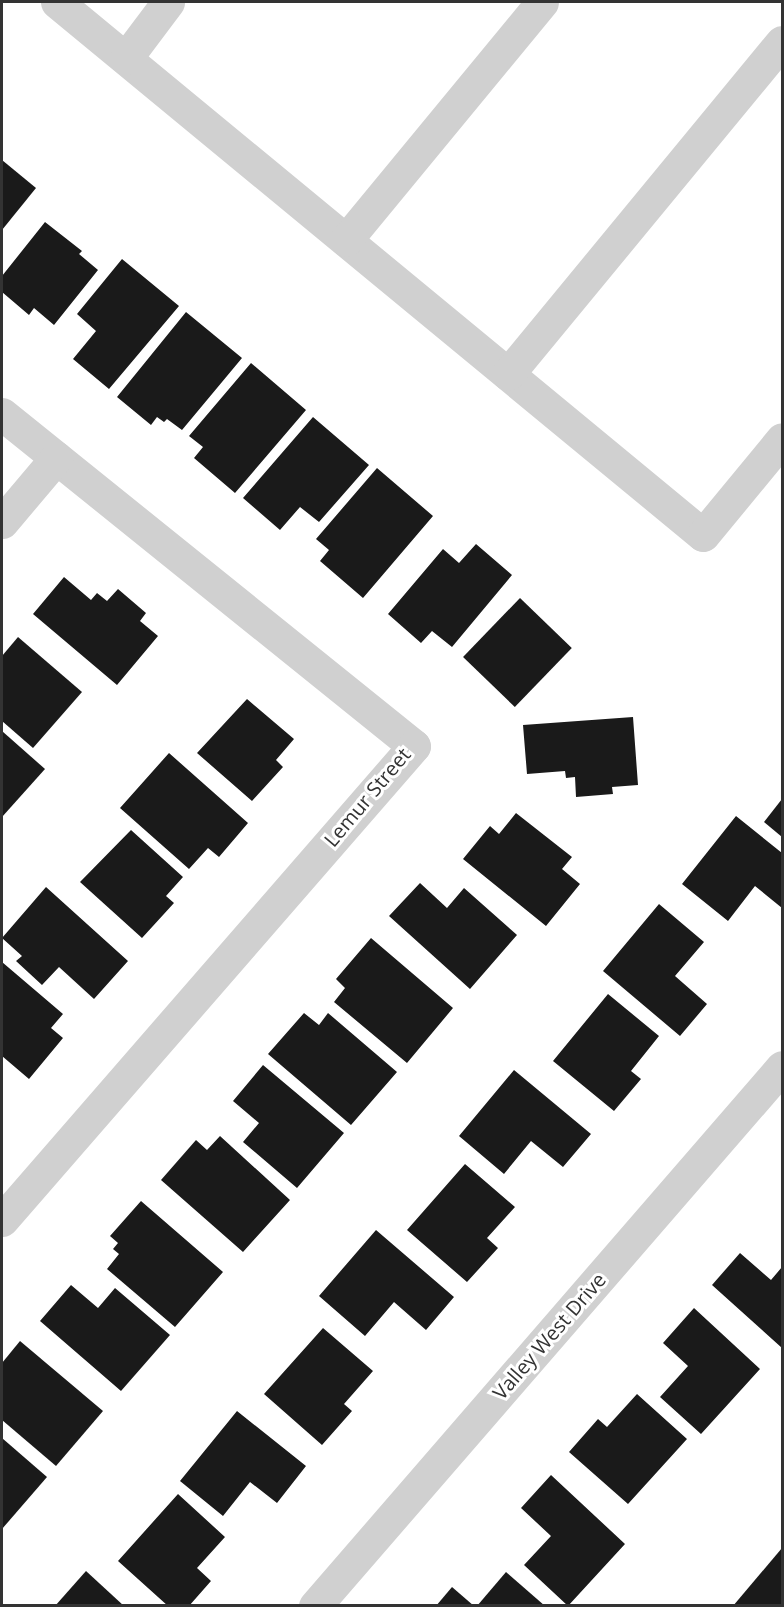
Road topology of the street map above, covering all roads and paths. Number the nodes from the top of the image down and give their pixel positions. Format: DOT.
graph roads {
  1 [pos="57,2"];
  2 [pos="168,2"];
  3 [pos="542,2"];
  4 [pos="783,42"];
  5 [pos="126,58"];
  6 [pos="346,240"];
  7 [pos="508,374"];
  8 [pos="2,414"];
  9 [pos="783,439"];
  10 [pos="56,458"];
  11 [pos="2,522"];
  12 [pos="783,1067"];
  13 [pos="2,1220"];
  14 [pos="315,1605"];
  1 -- 5 [label="street"];
  2 -- 5 [label="street"];
  3 -- 6 [label="street"];
  4 -- 7 [label="street"];
  5 -- 6 [label="street"];
  6 -- 7 [label="street"];
  7 -- 9 [label="street"];
  8 -- 10 [label="street, Lemur Street"];
  10 -- 11 [label="street"];
  10 -- 13 [label="street, Lemur Street"];
  12 -- 14 [label="street, Valley West Drive"];
}
